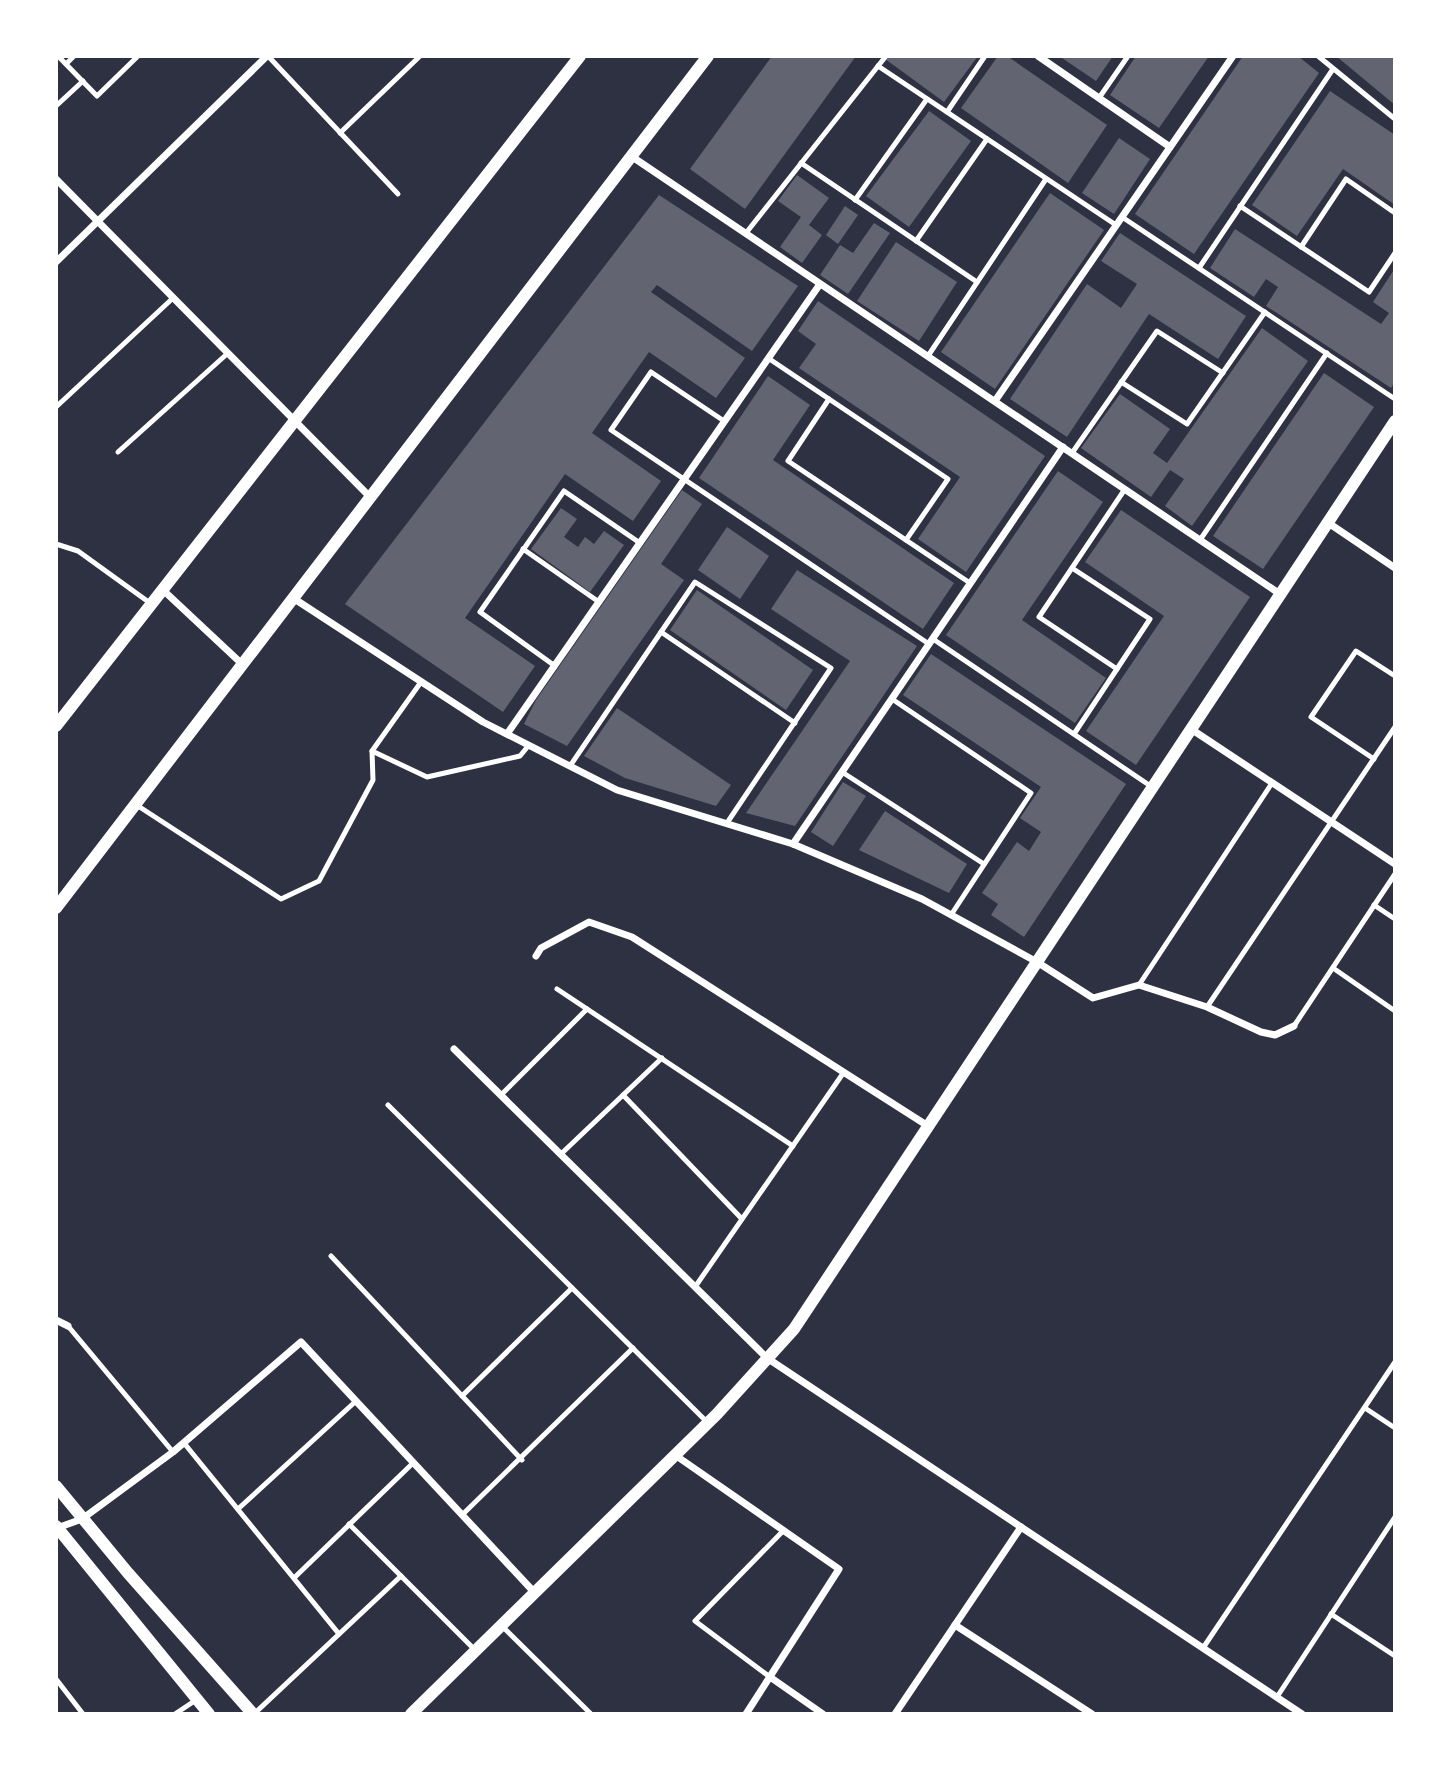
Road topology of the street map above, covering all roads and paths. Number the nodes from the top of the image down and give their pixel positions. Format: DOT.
graph roads {
  1 [pos="58,56"];
  2 [pos="74,56"];
  3 [pos="138,56"];
  4 [pos="267,56"];
  5 [pos="420,56"];
  6 [pos="580,56"];
  7 [pos="708,56"];
  8 [pos="886,56"];
  9 [pos="985,56"];
  10 [pos="1038,56"];
  11 [pos="1128,56"];
  12 [pos="1233,56"];
  13 [pos="1318,56"];
  14 [pos="66,64"];
  15 [pos="878,66"];
  16 [pos="1333,69"];
  17 [pos="83,81"];
  18 [pos="1099,98"];
  19 [pos="927,99"];
  20 [pos="56,106"];
  21 [pos="947,112"];
  22 [pos="1395,119"];
  23 [pos="340,133"];
  24 [pos="987,139"];
  25 [pos="1170,147"];
  26 [pos="631,156"];
  27 [pos="802,163"];
  28 [pos="56,179"];
  29 [pos="1046,179"];
  30 [pos="398,194"];
  31 [pos="855,200"];
  32 [pos="1240,206"];
  33 [pos="1395,212"];
  34 [pos="1122,217"];
  35 [pos="97,221"];
  36 [pos="1116,225"];
  37 [pos="746,233"];
  38 [pos="916,241"];
  39 [pos="1301,247"];
  40 [pos="1395,253"];
  41 [pos="56,262"];
  42 [pos="1199,268"];
  43 [pos="977,282"];
  44 [pos="820,284"];
  45 [pos="173,298"];
  46 [pos="1265,312"];
  47 [pos="228,353"];
  48 [pos="1327,353"];
  49 [pos="928,356"];
  50 [pos="768,358"];
  51 [pos="1223,373"];
  52 [pos="1121,382"];
  53 [pos="1395,398"];
  54 [pos="829,399"];
  55 [pos="995,401"];
  56 [pos="56,407"];
  57 [pos="295,421"];
  58 [pos="724,421"];
  59 [pos="1395,421"];
  60 [pos="1063,447"];
  61 [pos="118,452"];
  62 [pos="1072,453"];
  63 [pos="684,479"];
  64 [pos="1125,489"];
  65 [pos="370,497"];
  66 [pos="1327,522"];
  67 [pos="906,540"];
  68 [pos="1200,540"];
  69 [pos="640,543"];
  70 [pos="56,544"];
  71 [pos="523,549"];
  72 [pos="1072,568"];
  73 [pos="1395,568"];
  74 [pos="970,583"];
  75 [pos="163,590"];
  76 [pos="1280,594"];
  77 [pos="293,598"];
  78 [pos="599,602"];
  79 [pos="152,604"];
  80 [pos="661,632"];
  81 [pos="931,641"];
  82 [pos="242,664"];
  83 [pos="555,666"];
  84 [pos="1116,669"];
  85 [pos="1395,676"];
  86 [pos="421,682"];
  87 [pos="892,699"];
  88 [pos="795,723"];
  89 [pos="56,726"];
  90 [pos="1395,727"];
  91 [pos="1191,729"];
  92 [pos="507,734"];
  93 [pos="1074,734"];
  94 [pos="529,745"];
  95 [pos="372,751"];
  96 [pos="1374,759"];
  97 [pos="570,766"];
  98 [pos="842,772"];
  99 [pos="1272,783"];
  100 [pos="1152,787"];
  101 [pos="135,804"];
  102 [pos="1331,822"];
  103 [pos="727,823"];
  104 [pos="793,844"];
  105 [pos="984,864"];
  106 [pos="1395,864"];
  107 [pos="1395,874"];
  108 [pos="1374,905"];
  109 [pos="56,908"];
  110 [pos="951,915"];
  111 [pos="1395,919"];
  112 [pos="536,956"];
  113 [pos="1037,962"];
  114 [pos="1333,968"];
  115 [pos="1139,985"];
  116 [pos="557,989"];
  117 [pos="1207,1007"];
  118 [pos="587,1009"];
  119 [pos="1395,1011"];
  120 [pos="1294,1026"];
  121 [pos="454,1049"];
  122 [pos="662,1058"];
  123 [pos="844,1072"];
  124 [pos="501,1095"];
  125 [pos="623,1095"];
  126 [pos="388,1105"];
  127 [pos="928,1126"];
  128 [pos="793,1146"];
  129 [pos="561,1154"];
  130 [pos="742,1219"];
  131 [pos="331,1256"];
  132 [pos="695,1287"];
  133 [pos="572,1288"];
  134 [pos="56,1320"];
  135 [pos="68,1326"];
  136 [pos="633,1348"];
  137 [pos="767,1358"];
  138 [pos="1395,1363"];
  139 [pos="462,1396"];
  140 [pos="356,1401"];
  141 [pos="1364,1408"];
  142 [pos="708,1423"];
  143 [pos="1395,1428"];
  144 [pos="184,1443"];
  145 [pos="173,1452"];
  146 [pos="675,1455"];
  147 [pos="522,1460"];
  148 [pos="413,1463"];
  149 [pos="56,1486"];
  150 [pos="238,1509"];
  151 [pos="463,1515"];
  152 [pos="1395,1517"];
  153 [pos="82,1519"];
  154 [pos="349,1524"];
  155 [pos="57,1527"];
  156 [pos="1021,1527"];
  157 [pos="784,1530"];
  158 [pos="401,1576"];
  159 [pos="294,1578"];
  160 [pos="534,1592"];
  161 [pos="1331,1614"];
  162 [pos="501,1625"];
  163 [pos="955,1625"];
  164 [pos="339,1634"];
  165 [pos="1203,1648"];
  166 [pos="475,1650"];
  167 [pos="1395,1656"];
  168 [pos="770,1678"];
  169 [pos="56,1679"];
  170 [pos="1276,1697"];
  171 [pos="197,1699"];
  172 [pos="83,1714"];
  173 [pos="175,1714"];
  174 [pos="209,1714"];
  175 [pos="254,1714"];
  176 [pos="411,1714"];
  177 [pos="591,1714"];
  178 [pos="746,1714"];
  179 [pos="823,1714"];
  180 [pos="895,1714"];
  181 [pos="1092,1714"];
  182 [pos="1302,1714"];
  1 -- 14 [label="lane"];
  2 -- 14 [label="lane"];
  3 -- 17 [label="lane"];
  4 -- 23 [label="lane"];
  4 -- 35 [label="street"];
  5 -- 23 [label="lane"];
  6 -- 57 [label="street"];
  7 -- 26 [label="street"];
  8 -- 15 [label="lane"];
  9 -- 21 [label="lane"];
  10 -- 18 [label="street"];
  11 -- 18 [label="lane"];
  12 -- 25 [label="street"];
  13 -- 16 [label="lane"];
  14 -- 17 [label="lane"];
  15 -- 19 [label="lane"];
  15 -- 27 [label="lane"];
  16 -- 22 [label="lane"];
  16 -- 32 [label="lane"];
  17 -- 20 [label="lane"];
  18 -- 25 [label="street"];
  19 -- 21 [label="lane"];
  19 -- 31 [label="lane"];
  21 -- 24 [label="lane"];
  23 -- 30 [label="lane"];
  24 -- 29 [label="lane"];
  24 -- 38 [label="lane"];
  25 -- 34 [label="street"];
  26 -- 37 [label="street"];
  26 -- 65 [label="street"];
  27 -- 31 [label="lane"];
  27 -- 37 [label="lane"];
  28 -- 35 [label="street"];
  29 -- 36 [label="lane"];
  29 -- 43 [label="lane"];
  31 -- 38 [label="lane"];
  32 -- 39 [label="lane"];
  32 -- 42 [label="lane"];
  33 -- 39 [label="lane"];
  34 -- 36 [label="street"];
  34 -- 42 [label="lane"];
  35 -- 41 [label="street"];
  35 -- 45 [label="street"];
  36 -- 55 [label="street"];
  37 -- 44 [label="street"];
  38 -- 43 [label="lane"];
  39 -- 40 [label="lane"];
  42 -- 46 [label="lane"];
  43 -- 49 [label="lane"];
  44 -- 49 [label="street"];
  44 -- 50 [label="street"];
  45 -- 47 [label="street"];
  45 -- 56 [label="lane"];
  46 -- 48 [label="lane"];
  46 -- 51 [label="lane"];
  47 -- 57 [label="street"];
  47 -- 61 [label="lane"];
  48 -- 53 [label="lane"];
  48 -- 68 [label="lane"];
  49 -- 55 [label="street"];
  50 -- 54 [label="lane"];
  50 -- 58 [label="street"];
  51 -- 52 [label="lane"];
  51 -- 52 [label="lane"];
  52 -- 62 [label="lane"];
  54 -- 67 [label="lane"];
  54 -- 67 [label="lane"];
  55 -- 60 [label="street"];
  57 -- 65 [label="street"];
  57 -- 75 [label="street"];
  58 -- 63 [label="street"];
  58 -- 63 [label="lane"];
  59 -- 66 [label="street"];
  60 -- 62 [label="street"];
  60 -- 74 [label="street"];
  62 -- 64 [label="street"];
  63 -- 69 [label="street"];
  63 -- 81 [label="lane"];
  64 -- 68 [label="street"];
  64 -- 72 [label="lane"];
  65 -- 77 [label="street"];
  66 -- 73 [label="street"];
  66 -- 76 [label="street"];
  67 -- 74 [label="lane"];
  68 -- 76 [label="street"];
  69 -- 71 [label="lane"];
  69 -- 78 [label="street"];
  70 -- 79 [label="lane"];
  71 -- 78 [label="lane"];
  71 -- 83 [label="lane"];
  72 -- 84 [label="lane"];
  72 -- 84 [label="lane"];
  74 -- 81 [label="street"];
  75 -- 79 [label="street"];
  75 -- 82 [label="street"];
  76 -- 91 [label="street"];
  77 -- 82 [label="street"];
  77 -- 86 [label="street"];
  78 -- 83 [label="street"];
  79 -- 89 [label="street"];
  80 -- 88 [label="lane"];
  80 -- 88 [label="lane"];
  80 -- 97 [label="lane"];
  81 -- 87 [label="street"];
  81 -- 93 [label="lane"];
  82 -- 101 [label="street"];
  83 -- 92 [label="street"];
  84 -- 93 [label="lane"];
  85 -- 96 [label="lane"];
  86 -- 92 [label="street"];
  86 -- 95 [label="lane"];
  87 -- 98 [label="street"];
  87 -- 105 [label="lane"];
  88 -- 103 [label="lane"];
  90 -- 96 [label="lane"];
  91 -- 99 [label="street"];
  91 -- 100 [label="street"];
  92 -- 94 [label="street"];
  93 -- 100 [label="lane"];
  94 -- 95 [label="lane"];
  94 -- 97 [label="street"];
  95 -- 101 [label="lane"];
  96 -- 102 [label="lane"];
  97 -- 103 [label="street"];
  98 -- 104 [label="street"];
  98 -- 105 [label="lane"];
  99 -- 102 [label="street"];
  99 -- 115 [label="lane"];
  100 -- 113 [label="street"];
  101 -- 109 [label="street"];
  102 -- 106 [label="street"];
  102 -- 117 [label="lane"];
  103 -- 104 [label="street"];
  104 -- 110 [label="street"];
  105 -- 110 [label="lane"];
  107 -- 108 [label="lane"];
  108 -- 111 [label="lane"];
  108 -- 114 [label="lane"];
  110 -- 113 [label="street"];
  112 -- 123 [label="street"];
  113 -- 115 [label="street"];
  113 -- 127 [label="street"];
  114 -- 119 [label="lane"];
  114 -- 120 [label="lane"];
  115 -- 117 [label="street"];
  116 -- 118 [label="lane"];
  117 -- 120 [label="street"];
  118 -- 122 [label="lane"];
  118 -- 124 [label="lane"];
  121 -- 124 [label="street"];
  122 -- 125 [label="lane"];
  122 -- 128 [label="lane"];
  123 -- 127 [label="street"];
  123 -- 128 [label="lane"];
  124 -- 129 [label="street"];
  125 -- 129 [label="lane"];
  125 -- 130 [label="lane"];
  126 -- 133 [label="lane"];
  127 -- 137 [label="street"];
  128 -- 130 [label="lane"];
  129 -- 132 [label="street"];
  130 -- 132 [label="lane"];
  131 -- 139 [label="lane"];
  132 -- 137 [label="street"];
  133 -- 136 [label="lane"];
  133 -- 139 [label="lane"];
  134 -- 135 [label="street"];
  135 -- 145 [label="lane"];
  136 -- 142 [label="lane"];
  136 -- 147 [label="lane"];
  137 -- 142 [label="street"];
  137 -- 156 [label="street"];
  138 -- 141 [label="lane"];
  139 -- 147 [label="lane"];
  140 -- 144 [label="street"];
  140 -- 148 [label="street"];
  140 -- 150 [label="lane"];
  141 -- 143 [label="lane"];
  141 -- 165 [label="lane"];
  142 -- 146 [label="street"];
  144 -- 145 [label="street"];
  144 -- 150 [label="lane"];
  145 -- 153 [label="street"];
  146 -- 157 [label="street"];
  146 -- 160 [label="street"];
  147 -- 151 [label="lane"];
  148 -- 151 [label="street"];
  148 -- 154 [label="lane"];
  149 -- 153 [label="street"];
  150 -- 159 [label="lane"];
  151 -- 160 [label="street"];
  152 -- 161 [label="lane"];
  153 -- 155 [label="street"];
  153 -- 175 [label="street"];
  154 -- 158 [label="lane"];
  154 -- 159 [label="lane"];
  155 -- 171 [label="street"];
  156 -- 163 [label="street"];
  156 -- 165 [label="street"];
  157 -- 168 [label="street"];
  157 -- 168 [label="lane"];
  158 -- 164 [label="lane"];
  158 -- 166 [label="lane"];
  159 -- 164 [label="lane"];
  160 -- 162 [label="street"];
  161 -- 167 [label="lane"];
  161 -- 170 [label="lane"];
  162 -- 166 [label="street"];
  162 -- 177 [label="lane"];
  163 -- 180 [label="street"];
  163 -- 181 [label="street"];
  164 -- 175 [label="lane"];
  165 -- 170 [label="street"];
  166 -- 176 [label="street"];
  168 -- 178 [label="street"];
  168 -- 179 [label="street"];
  169 -- 172 [label="lane"];
  170 -- 182 [label="street"];
  171 -- 173 [label="lane"];
  171 -- 174 [label="street"];
}
